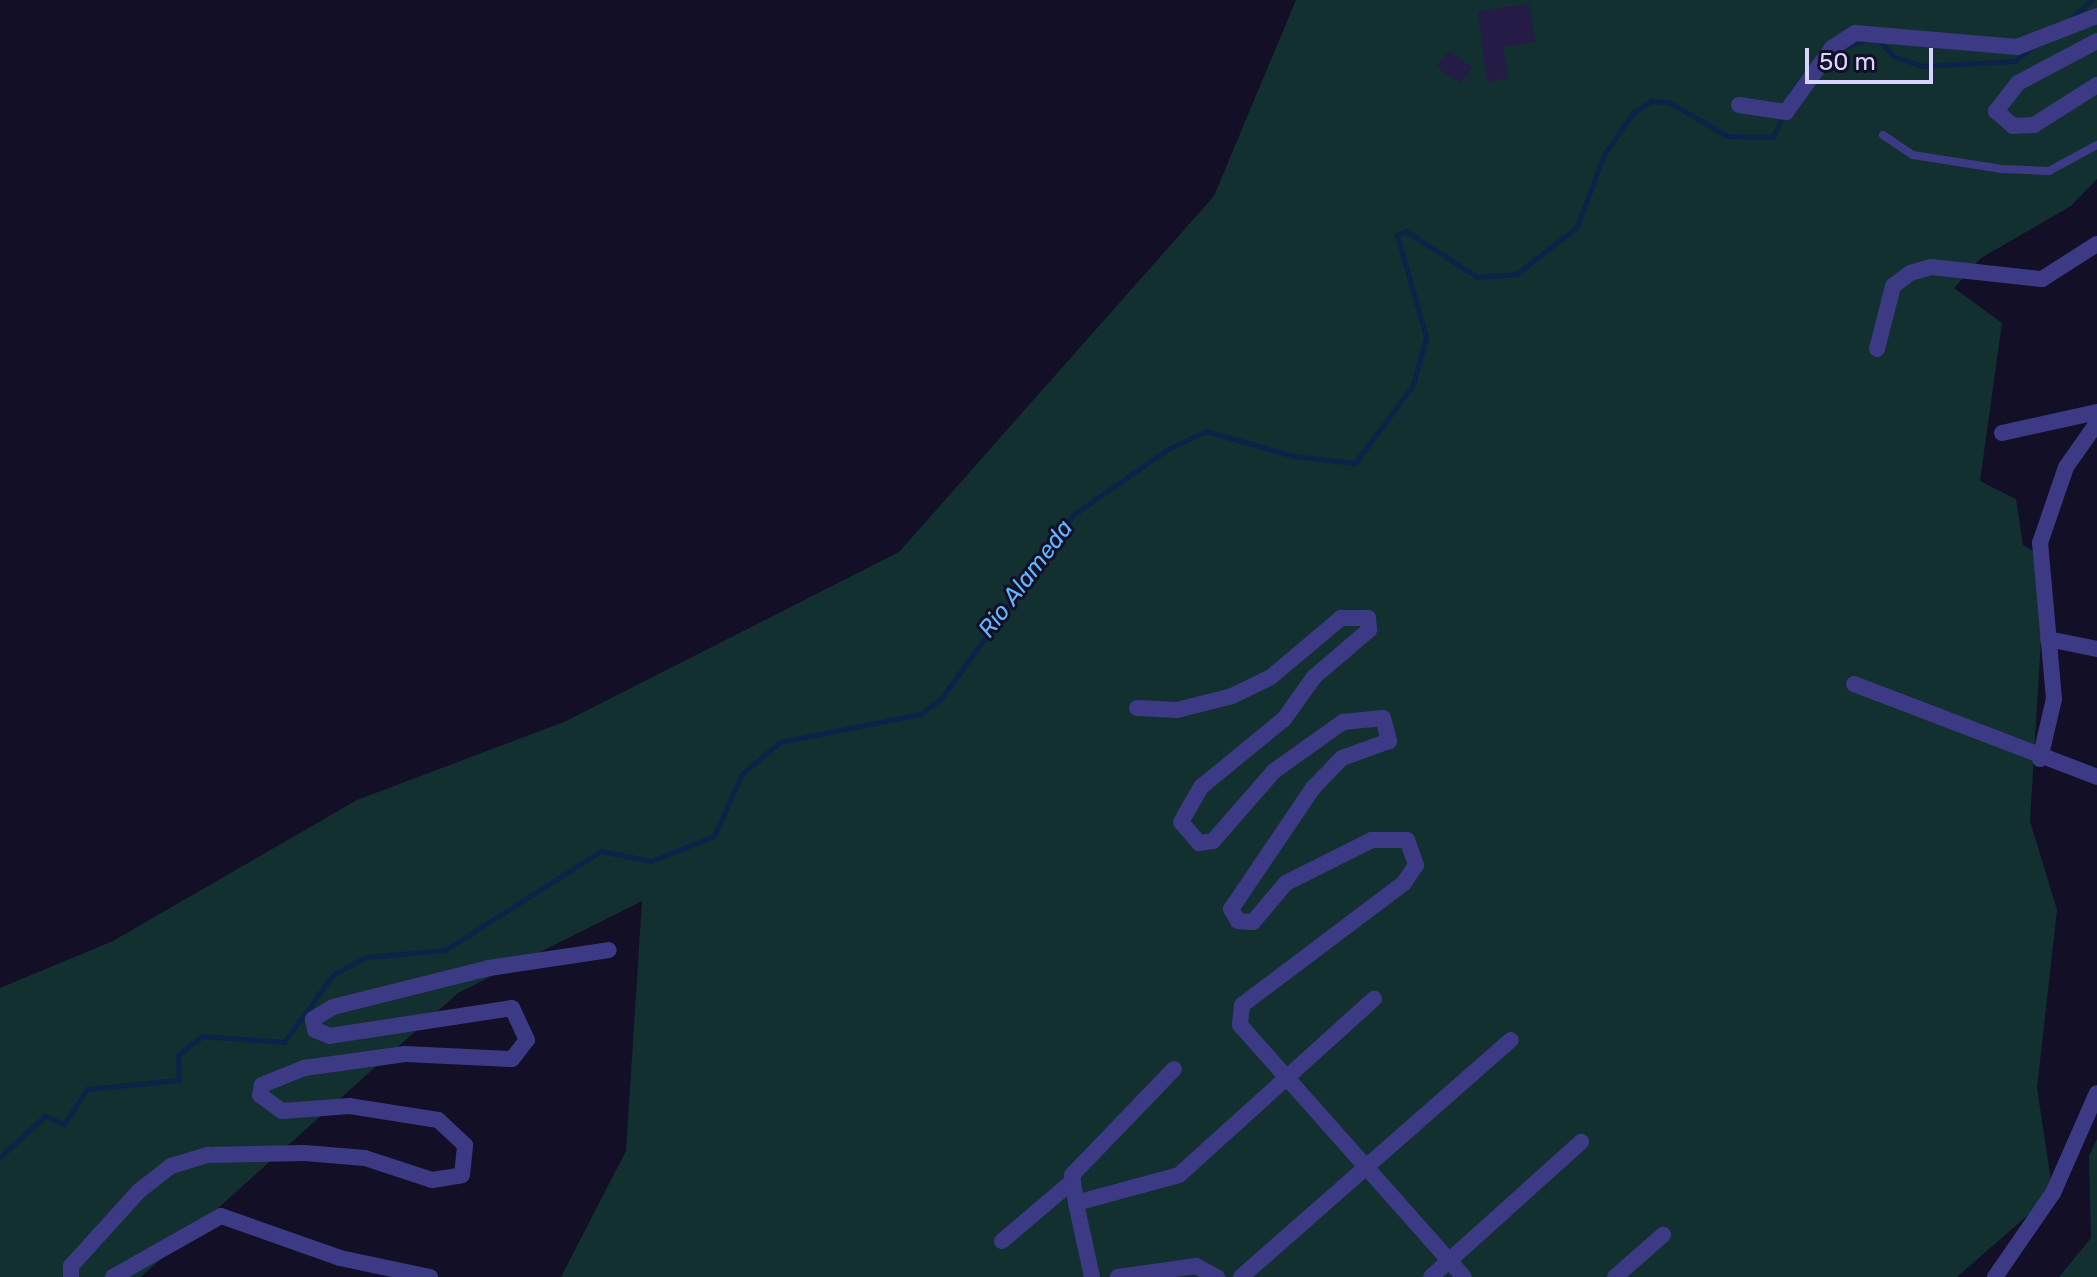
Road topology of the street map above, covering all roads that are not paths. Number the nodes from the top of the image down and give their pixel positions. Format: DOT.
graph roads {
  1 [pos="2097,16"];
  2 [pos="2097,41"];
  3 [pos="2097,85"];
  4 [pos="1739,105"];
  5 [pos="1883,135"];
  6 [pos="2097,145"];
  7 [pos="2097,244"];
  8 [pos="1877,349"];
  9 [pos="2097,412"];
  10 [pos="2097,423"];
  11 [pos="2002,433"];
  12 [pos="2048,639"];
  13 [pos="2097,649"];
  14 [pos="1854,684"];
  15 [pos="1137,708"];
  16 [pos="2040,759"];
  17 [pos="2097,777"];
  18 [pos="609,950"];
  19 [pos="1374,999"];
  20 [pos="1511,1040"];
  21 [pos="1174,1069"];
  22 [pos="1283,1076"];
  23 [pos="2097,1093"];
  24 [pos="1581,1142"];
  25 [pos="1363,1167"];
  26 [pos="1068,1185"];
  27 [pos="1076,1203"];
  28 [pos="1663,1235"];
  29 [pos="1002,1241"];
  30 [pos="1449,1261"];
  31 [pos="71,1277"];
  32 [pos="113,1277"];
  33 [pos="430,1277"];
  34 [pos="1092,1277"];
  35 [pos="1118,1277"];
  36 [pos="1217,1277"];
  37 [pos="1241,1277"];
  38 [pos="1431,1277"];
  39 [pos="1464,1277"];
  40 [pos="1615,1277"];
  41 [pos="1995,1277"];
  1 -- 4 [label="street"];
  2 -- 3 [label="street"];
  5 -- 6 [label="lane"];
  7 -- 8 [label="street"];
  9 -- 11 [label="street"];
  10 -- 12 [label="street"];
  12 -- 13 [label="street"];
  12 -- 16 [label="street"];
  14 -- 16 [label="street"];
  15 -- 22 [label="street"];
  16 -- 17 [label="street"];
  18 -- 31 [label="street"];
  19 -- 22 [label="street"];
  20 -- 25 [label="street"];
  21 -- 26 [label="street"];
  22 -- 25 [label="street"];
  22 -- 27 [label="street"];
  23 -- 41 [label="street"];
  24 -- 30 [label="street"];
  25 -- 30 [label="street"];
  25 -- 37 [label="street"];
  26 -- 27 [label="street"];
  26 -- 29 [label="street"];
  27 -- 34 [label="street"];
  28 -- 40 [label="street"];
  30 -- 38 [label="street"];
  30 -- 39 [label="street"];
  32 -- 33 [label="street"];
  35 -- 36 [label="street"];
}
